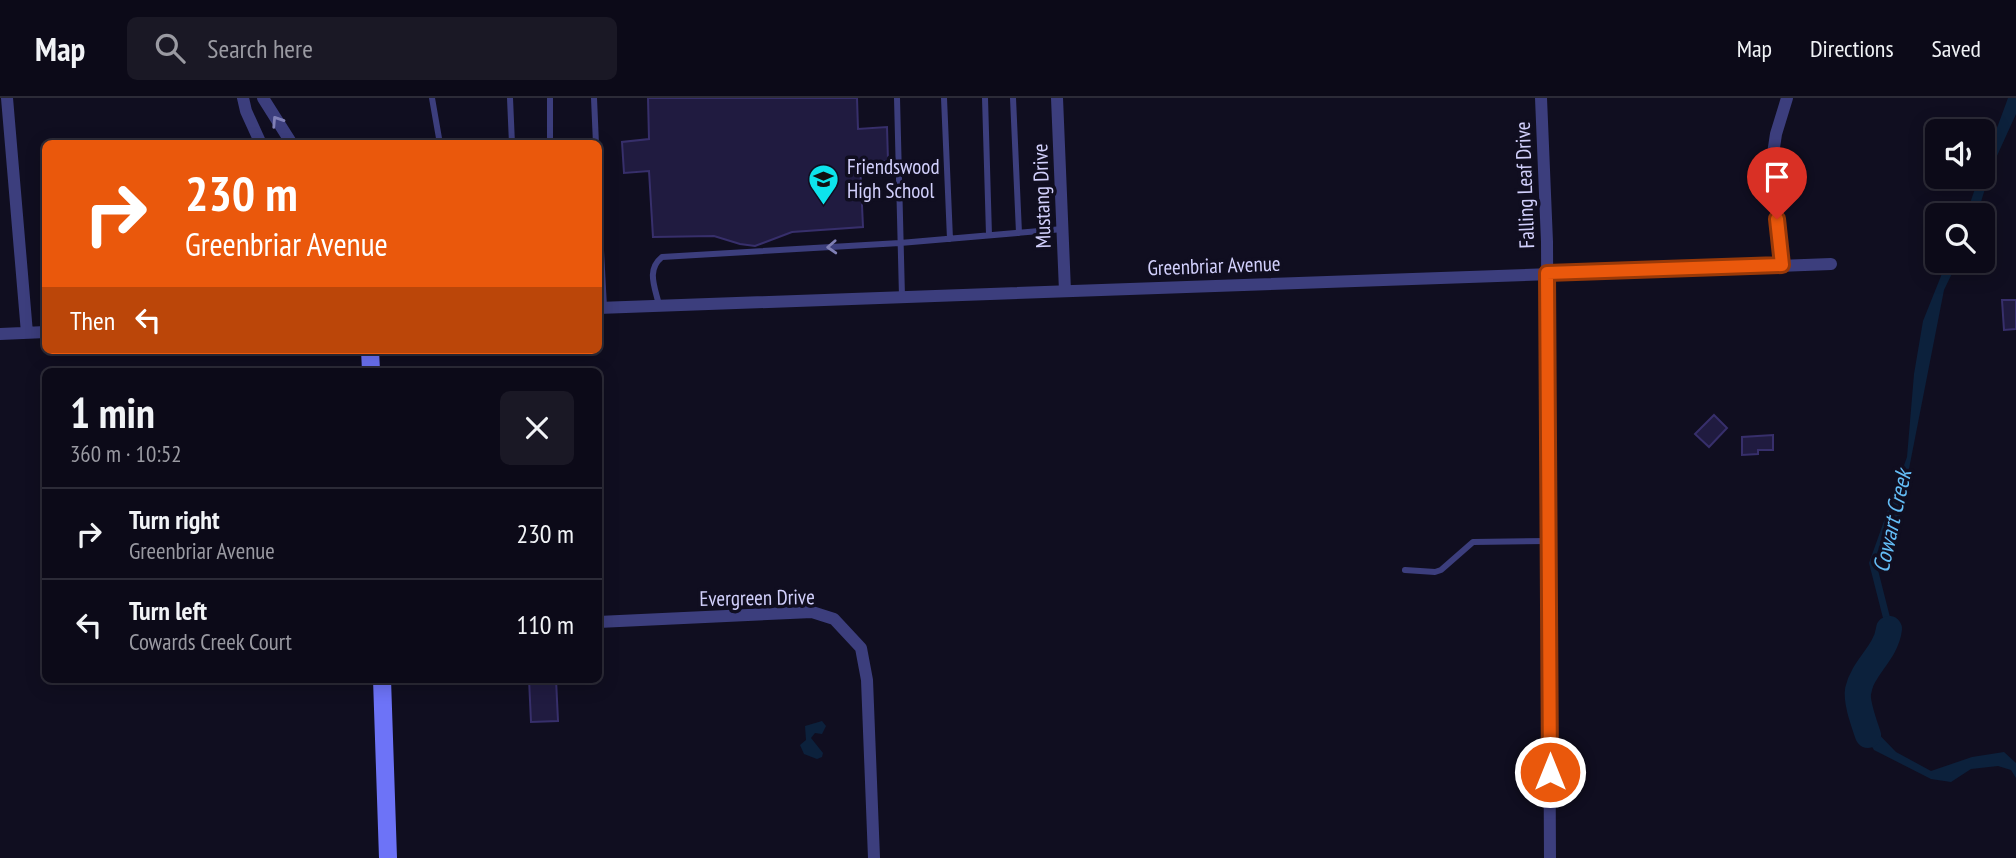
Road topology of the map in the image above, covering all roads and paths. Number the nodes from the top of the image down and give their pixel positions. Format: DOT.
graph roads {
  1 [pos="7,98"];
  2 [pos="243,98"];
  3 [pos="263,98"];
  4 [pos="432,98"];
  5 [pos="510,98"];
  6 [pos="550,98"];
  7 [pos="594,98"];
  8 [pos="897,98"];
  9 [pos="944,98"];
  10 [pos="985,98"];
  11 [pos="1013,98"];
  12 [pos="1057,98"];
  13 [pos="1541,98"];
  14 [pos="1787,98"];
  15 [pos="259,140"];
  16 [pos="289,140"];
  17 [pos="439,140"];
  18 [pos="512,140"];
  19 [pos="550,140"];
  20 [pos="596,140"];
  21 [pos="1063,229"];
  22 [pos="1018,233"];
  23 [pos="989,235"];
  24 [pos="950,239"];
  25 [pos="900,243"];
  26 [pos="602,262"];
  27 [pos="1831,264"];
  28 [pos="1782,265"];
  29 [pos="1547,273"];
  30 [pos="1065,291"];
  31 [pos="602,293"];
  32 [pos="902,297"];
  33 [pos="659,305"];
  34 [pos="602,307"];
  35 [pos="42,332"];
  36 [pos="27,333"];
  37 [pos="0,334"];
  38 [pos="1548,541"];
  39 [pos="1405,570"];
  40 [pos="602,622"];
  41 [pos="382,683"];
  42 [pos="388,858"];
  43 [pos="874,858"];
  44 [pos="1550,858"];
  1 -- 36 [label="street"];
  2 -- 15 [label="street"];
  16 -- 3 [label="street, one-way"];
  4 -- 17 [label="lane"];
  5 -- 18 [label="lane"];
  6 -- 19 [label="lane"];
  7 -- 20 [label="lane"];
  8 -- 25 [label="lane"];
  9 -- 24 [label="lane"];
  10 -- 23 [label="lane"];
  11 -- 22 [label="lane"];
  12 -- 21 [label="street, Mustang Drive"];
  13 -- 29 [label="street, Falling Leaf Drive"];
  14 -- 28 [label="street"];
  21 -- 22 [label="lane"];
  21 -- 30 [label="street, Mustang Drive"];
  22 -- 23 [label="lane"];
  23 -- 24 [label="lane"];
  24 -- 25 [label="lane"];
  25 -- 32 [label="lane"];
  25 -- 33 [label="lane, one-way"];
  26 -- 31 [label="lane"];
  27 -- 28 [label="street, Greenbriar Avenue"];
  28 -- 29 [label="street, Greenbriar Avenue"];
  29 -- 30 [label="street, Greenbriar Avenue"];
  29 -- 38 [label="street, Falling Leaf Drive"];
  30 -- 32 [label="street, Greenbriar Avenue"];
  32 -- 33 [label="street, Greenbriar Avenue"];
  33 -- 34 [label="street, Greenbriar Avenue"];
  35 -- 36 [label="street"];
  36 -- 37 [label="street"];
  38 -- 39 [label="lane"];
  38 -- 44 [label="street, Falling Leaf Drive"];
  40 -- 43 [label="street, Evergreen Drive"];
  41 -- 42 [label="street"];
}
